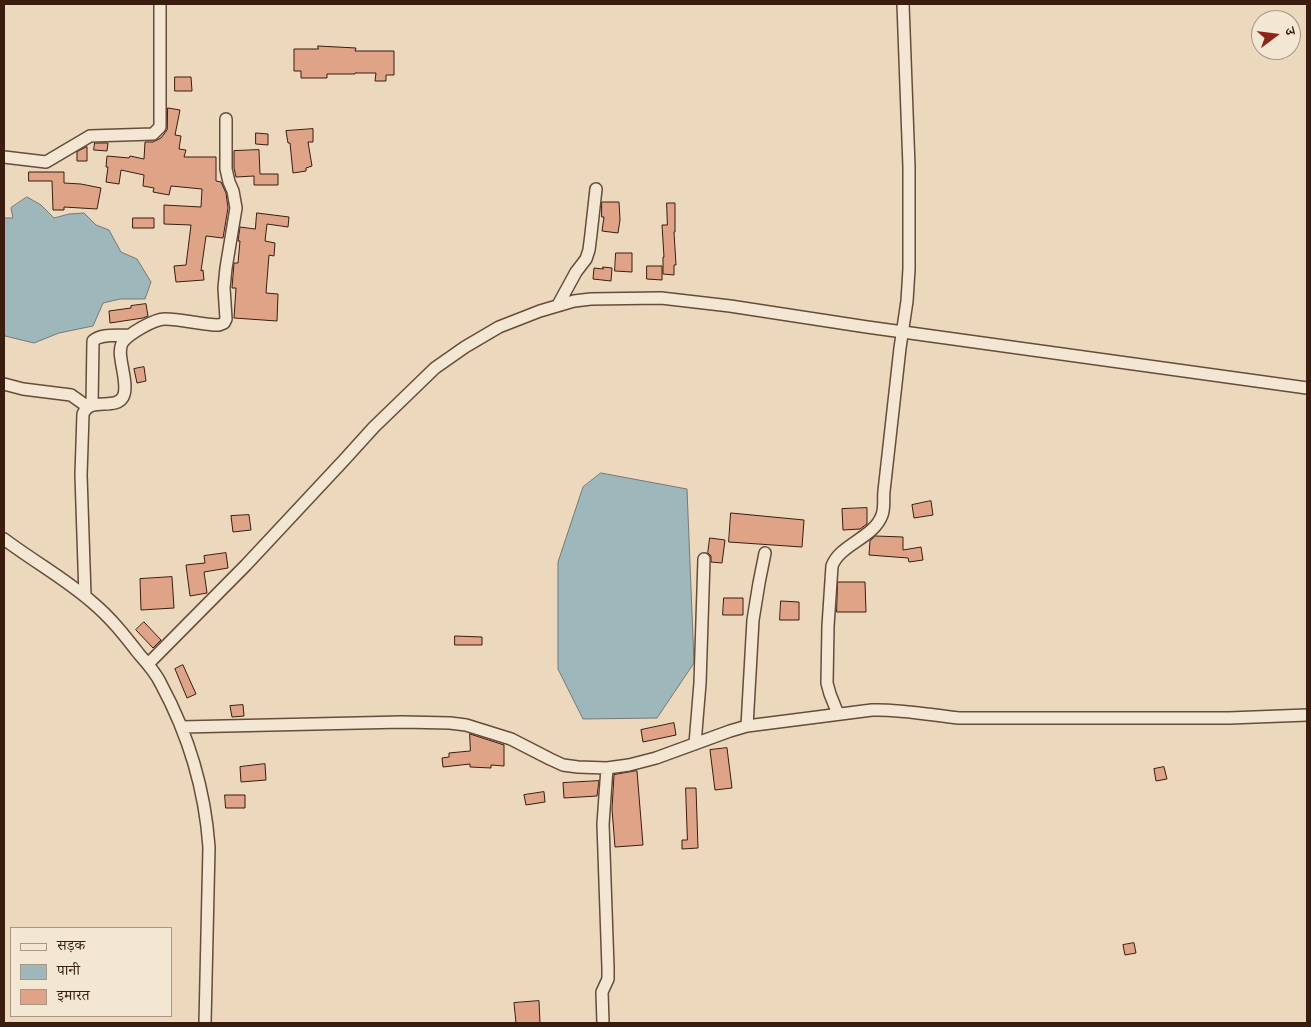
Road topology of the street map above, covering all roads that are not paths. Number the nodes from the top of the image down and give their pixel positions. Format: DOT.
graph roads {
  1 [pos="160,4"];
  2 [pos="903,4"];
  3 [pos="226,119"];
  4 [pos="4,156"];
  5 [pos="596,188"];
  6 [pos="558,305"];
  7 [pos="129,336"];
  8 [pos="901,339"];
  9 [pos="4,384"];
  10 [pos="1307,388"];
  11 [pos="90,406"];
  12 [pos="4,539"];
  13 [pos="766,553"];
  14 [pos="704,559"];
  15 [pos="85,596"];
  16 [pos="150,667"];
  17 [pos="838,714"];
  18 [pos="1307,715"];
  19 [pos="747,726"];
  20 [pos="182,728"];
  21 [pos="695,744"];
  22 [pos="607,768"];
  23 [pos="205,1023"];
  24 [pos="603,1023"];
  1 -- 4 [label="street"];
  2 -- 8 [label="street"];
  3 -- 7 [label="street"];
  5 -- 6 [label="street"];
  6 -- 8 [label="street"];
  6 -- 16 [label="street"];
  7 -- 11 [label="street"];
  7 -- 11 [label="street"];
  8 -- 10 [label="street"];
  8 -- 17 [label="street"];
  9 -- 11 [label="street"];
  11 -- 15 [label="street"];
  12 -- 15 [label="street"];
  13 -- 19 [label="street"];
  14 -- 21 [label="street"];
  15 -- 16 [label="street"];
  16 -- 20 [label="street"];
  17 -- 18 [label="street"];
  17 -- 19 [label="street"];
  19 -- 21 [label="street"];
  20 -- 22 [label="street"];
  20 -- 23 [label="street"];
  21 -- 22 [label="street"];
  22 -- 24 [label="street"];
}
